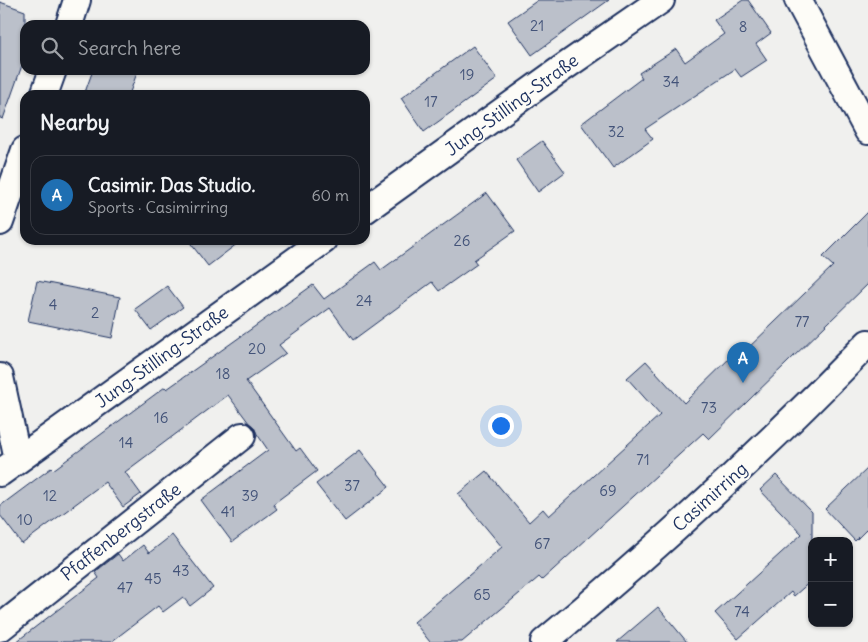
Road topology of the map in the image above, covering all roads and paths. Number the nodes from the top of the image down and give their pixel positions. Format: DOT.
graph roads {
  1 [pos="77,0"];
  2 [pos="661,0"];
  3 [pos="798,0"];
  4 [pos="70,20"];
  5 [pos="51,75"];
  6 [pos="46,90"];
  7 [pos="868,131"];
  8 [pos="20,164"];
  9 [pos="370,206"];
  10 [pos="0,222"];
  11 [pos="317,245"];
  12 [pos="868,343"];
  13 [pos="0,377"];
  14 [pos="242,436"];
  15 [pos="9,467"];
  16 [pos="0,628"];
  17 [pos="544,642"];
  1 -- 4 [label="street"];
  2 -- 9 [label="street, Jung-Stilling-Straße"];
  3 -- 7 [label="street"];
  5 -- 6 [label="street"];
  8 -- 10 [label="street"];
  11 -- 15 [label="street, Jung-Stilling-Straße"];
  12 -- 17 [label="street, Casimirring"];
  13 -- 15 [label="street"];
  14 -- 16 [label="street, Pfaffenbergstraße"];
}
